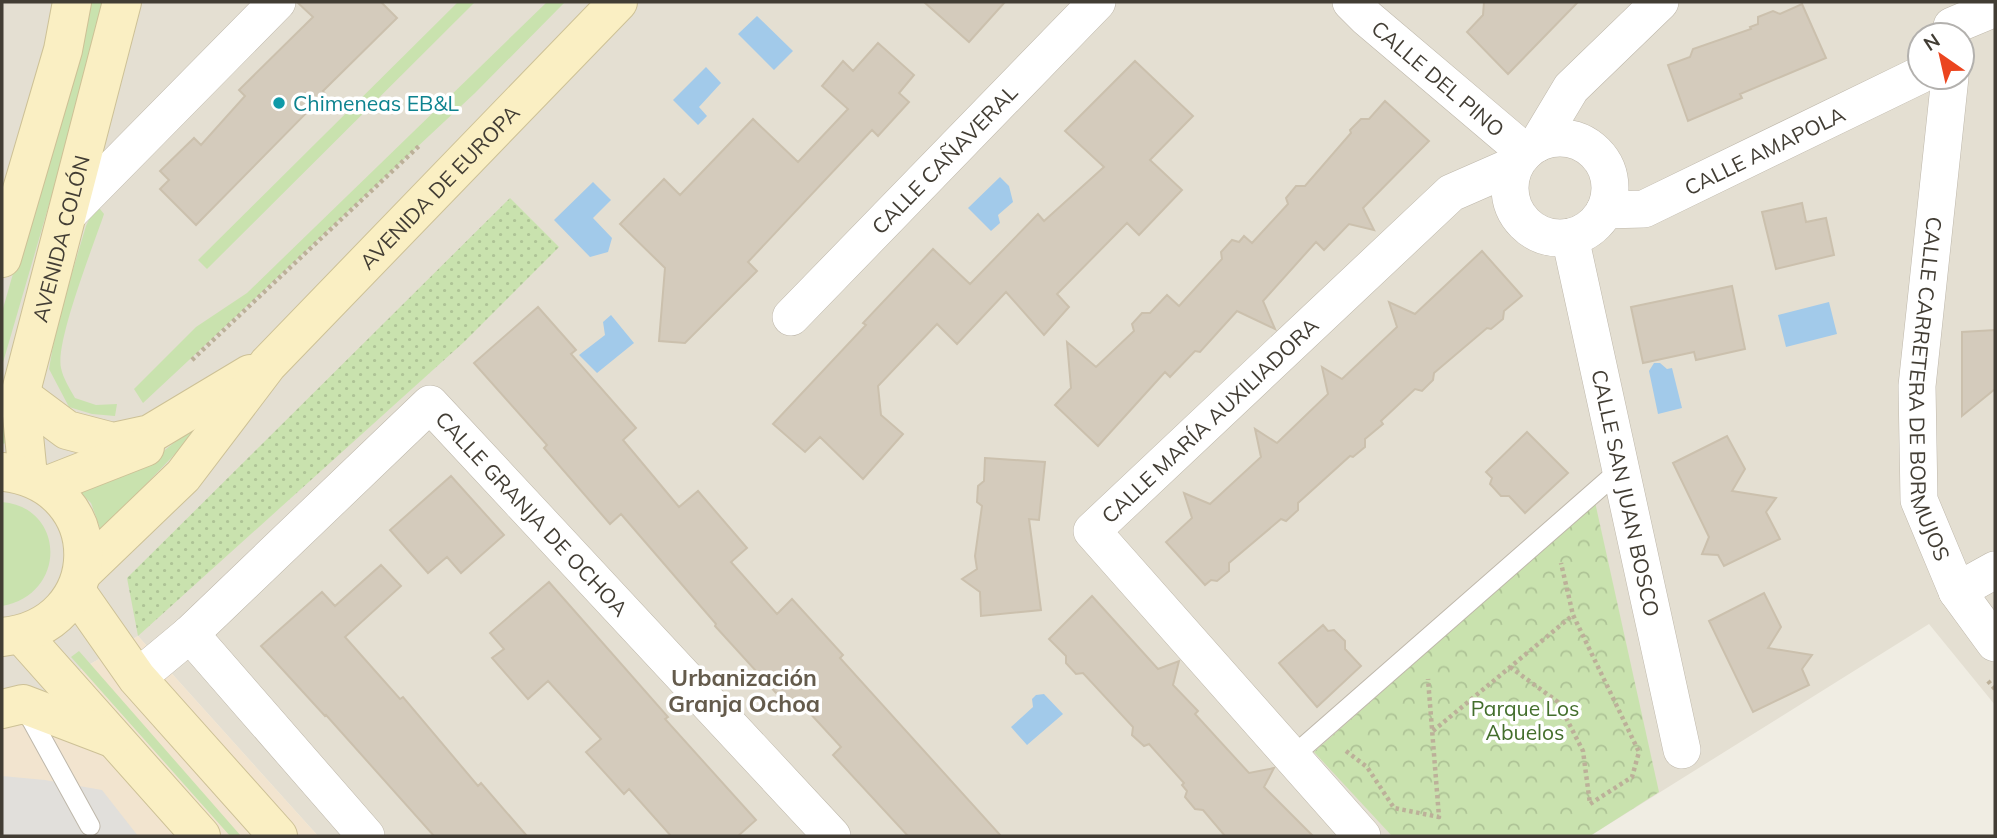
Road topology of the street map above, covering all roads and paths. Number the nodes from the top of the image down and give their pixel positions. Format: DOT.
graph roads {
  1 [pos="72,2"];
  2 [pos="122,2"];
  3 [pos="277,2"];
  4 [pos="1097,2"];
  5 [pos="1351,2"];
  6 [pos="1660,2"];
  7 [pos="616,4"];
  8 [pos="1995,8"];
  9 [pos="1950,21"];
  10 [pos="1906,82"];
  11 [pos="1949,91"];
  12 [pos="426,139"];
  13 [pos="1526,153"];
  14 [pos="1605,210"];
  15 [pos="68,214"];
  16 [pos="1570,237"];
  17 [pos="4,244"];
  18 [pos="791,317"];
  19 [pos="191,361"];
  20 [pos="268,363"];
  21 [pos="20,395"];
  22 [pos="1621,469"];
  23 [pos="26,478"];
  24 [pos="1560,558"];
  25 [pos="1995,570"];
  26 [pos="79,582"];
  27 [pos="1957,591"];
  28 [pos="1573,615"];
  29 [pos="190,634"];
  30 [pos="12,636"];
  31 [pos="1995,643"];
  32 [pos="1510,667"];
  33 [pos="137,678"];
  34 [pos="1428,679"];
  35 [pos="12,707"];
  36 [pos="1432,731"];
  37 [pos="117,740"];
  38 [pos="1345,751"];
  39 [pos="1682,751"];
  40 [pos="1292,757"];
  41 [pos="90,826"];
  42 [pos="201,836"];
  43 [pos="278,836"];
  44 [pos="366,836"];
  45 [pos="832,836"];
  46 [pos="1362,836"];
  1 -- 17 [label="main road"];
  2 -- 15 [label="main road, AVENIDA COLÓN"];
  3 -- 15 [label="street"];
  4 -- 18 [label="street, CALLE CAÑAVERAL"];
  5 -- 13 [label="street, CALLE DEL PINO"];
  6 -- 13 [label="street"];
  7 -- 20 [label="main road, AVENIDA DE EUROPA"];
  8 -- 9 [label="street"];
  10 -- 14 [label="street, CALLE AMAPOLA"];
  11 -- 27 [label="street, CALLE CARRETERA DE BORMUJOS"];
  12 -- 19 [label="path"];
  13 -- 14 [label="street"];
  13 -- 16 [label="street"];
  13 -- 40 [label="street, CALLE MARÍA AUXILIADORA"];
  14 -- 16 [label="street"];
  15 -- 21 [label="main road, AVENIDA COLÓN"];
  16 -- 22 [label="street, CALLE SAN JUAN BOSCO"];
  20 -- 21 [label="main road"];
  20 -- 23 [label="main road, AVENIDA DE EUROPA"];
  20 -- 26 [label="main road, AVENIDA DE EUROPA"];
  21 -- 23 [label="main road, AVENIDA COLÓN"];
  22 -- 39 [label="street, CALLE SAN JUAN BOSCO"];
  22 -- 40 [label="lane"];
  23 -- 26 [label="main road"];
  24 -- 28 [label="path"];
  25 -- 27 [label="street"];
  26 -- 30 [label="main road, AVENIDA DE EUROPA"];
  26 -- 33 [label="main road"];
  27 -- 31 [label="street, CALLE CARRETERA DE BORMUJOS"];
  28 -- 32 [label="path"];
  28 -- 32 [label="path"];
  29 -- 33 [label="street, CALLE GRANJA DE OCHOA"];
  29 -- 44 [label="street"];
  29 -- 45 [label="street, CALLE GRANJA DE OCHOA"];
  30 -- 37 [label="main road"];
  32 -- 36 [label="path"];
  33 -- 43 [label="main road"];
  34 -- 36 [label="path"];
  35 -- 37 [label="main road"];
  35 -- 41 [label="lane"];
  36 -- 38 [label="path"];
  37 -- 42 [label="main road"];
  40 -- 46 [label="street, CALLE MARÍA AUXILIADORA"];
}
